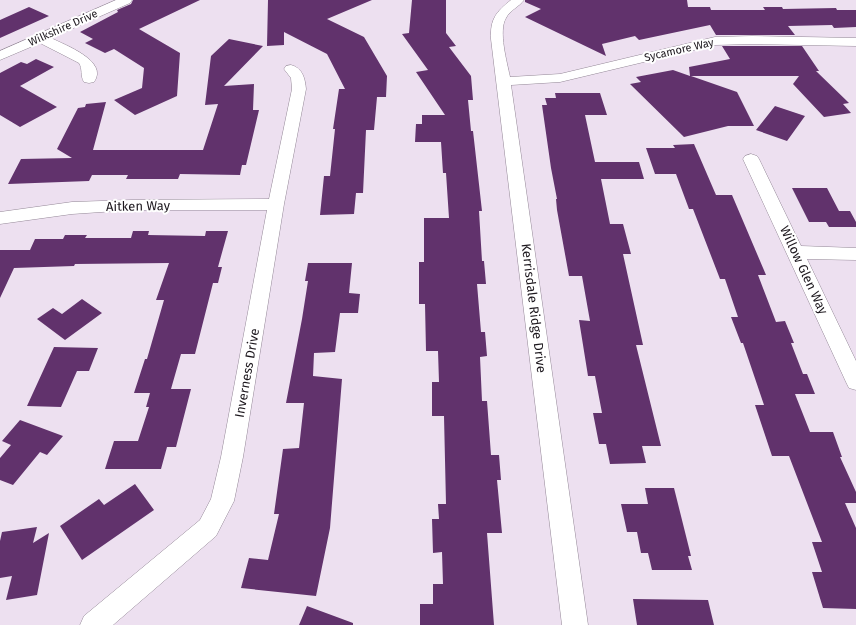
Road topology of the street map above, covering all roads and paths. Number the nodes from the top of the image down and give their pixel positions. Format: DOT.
graph roads {
  1 [pos="126,0"];
  2 [pos="518,0"];
  3 [pos="40,38"];
  4 [pos="854,45"];
  5 [pos="0,56"];
  6 [pos="291,68"];
  7 [pos="89,80"];
  8 [pos="504,81"];
  9 [pos="751,159"];
  10 [pos="276,204"];
  11 [pos="0,218"];
  12 [pos="796,252"];
  13 [pos="856,254"];
  14 [pos="856,382"];
  15 [pos="94,625"];
  16 [pos="575,625"];
  1 -- 3 [label="street, Wilkshire Drive"];
  2 -- 8 [label="street, Kerrisdale Ridge Drive"];
  3 -- 5 [label="street, Wilkshire Drive"];
  3 -- 7 [label="street"];
  4 -- 8 [label="street, Sycamore Way"];
  6 -- 10 [label="street, Inverness Drive"];
  8 -- 16 [label="street, Kerrisdale Ridge Drive"];
  9 -- 12 [label="street, Willow Glen Way"];
  10 -- 11 [label="street, Aitken Way"];
  10 -- 15 [label="street, Inverness Drive"];
  12 -- 13 [label="street"];
  12 -- 14 [label="street, Willow Glen Way"];
}
